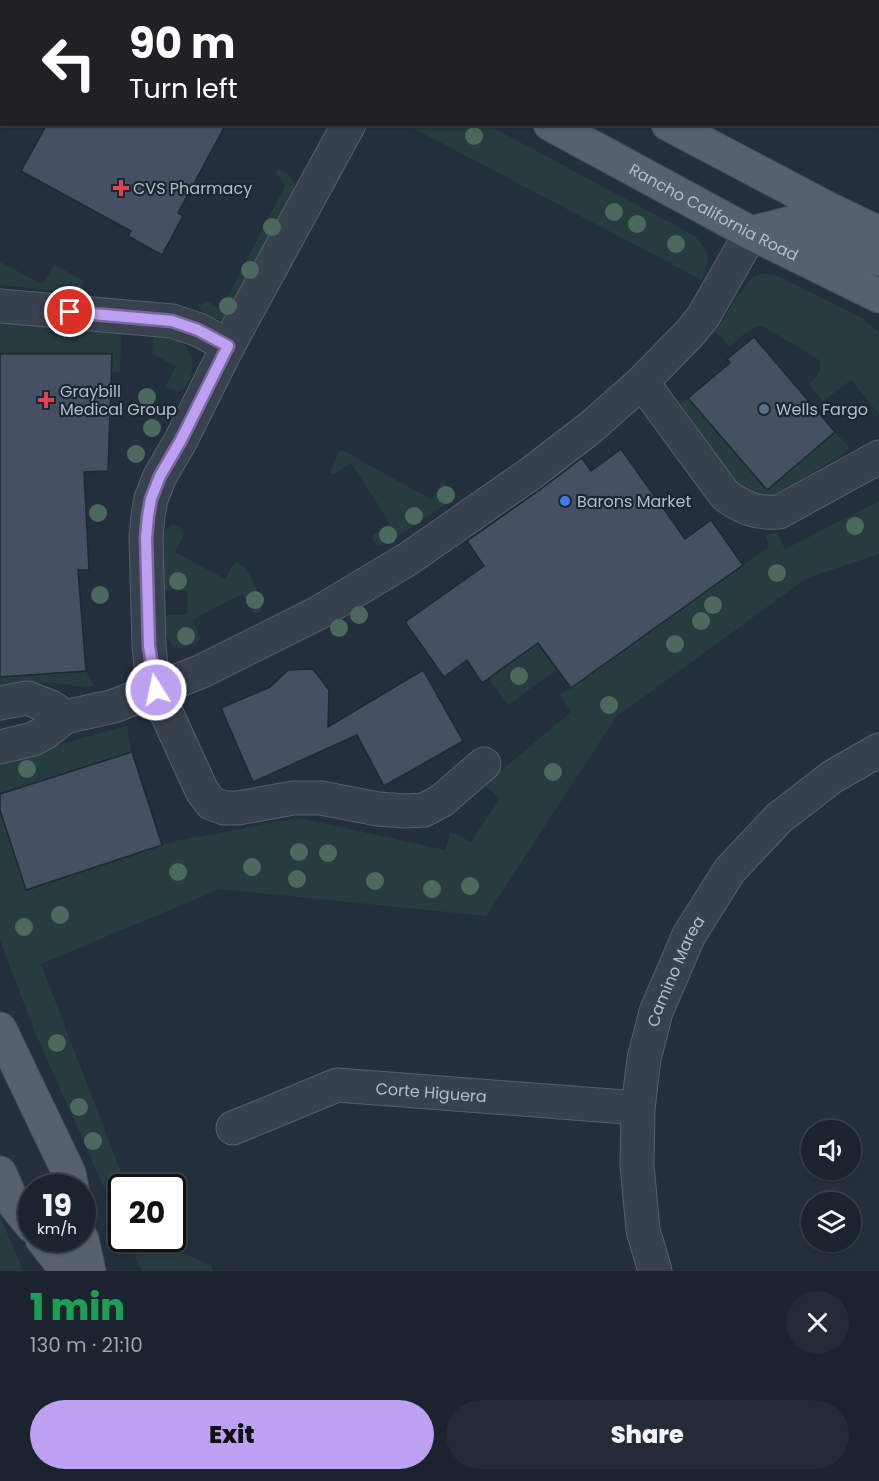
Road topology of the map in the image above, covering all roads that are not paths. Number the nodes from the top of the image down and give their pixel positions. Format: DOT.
graph roads {
  1 [pos="348,126"];
  2 [pos="554,126"];
  3 [pos="672,126"];
  4 [pos="751,233"];
  5 [pos="879,233"];
  6 [pos="879,259"];
  7 [pos="879,296"];
  8 [pos="0,306"];
  9 [pos="228,346"];
  10 [pos="642,382"];
  11 [pos="879,457"];
  12 [pos="156,690"];
  13 [pos="0,703"];
  14 [pos="65,717"];
  15 [pos="0,747"];
  16 [pos="879,750"];
  17 [pos="484,764"];
  18 [pos="0,1029"];
  19 [pos="638,1108"];
  20 [pos="232,1128"];
  21 [pos="0,1173"];
  22 [pos="69,1174"];
  23 [pos="18,1208"];
  24 [pos="52,1252"];
  25 [pos="85,1252"];
  26 [pos="67,1271"];
  27 [pos="89,1271"];
  28 [pos="655,1271"];
  1 -- 9 [label="street"];
  2 -- 4 [label="main road, Rancho California Road"];
  3 -- 5 [label="main road"];
  4 -- 6 [label="main road"];
  4 -- 7 [label="main road, Rancho California Road"];
  4 -- 10 [label="street"];
  8 -- 9 [label="street"];
  9 -- 12 [label="street"];
  10 -- 11 [label="street"];
  10 -- 12 [label="street"];
  12 -- 14 [label="street"];
  12 -- 17 [label="street"];
  13 -- 14 [label="street"];
  14 -- 15 [label="street"];
  16 -- 19 [label="street, Camino Marea"];
  18 -- 22 [label="main road"];
  19 -- 20 [label="street, Corte Higuera"];
  19 -- 28 [label="street, Camino Marea"];
  21 -- 23 [label="main road"];
  24 -- 26 [label="main road"];
  25 -- 27 [label="main road"];
}
